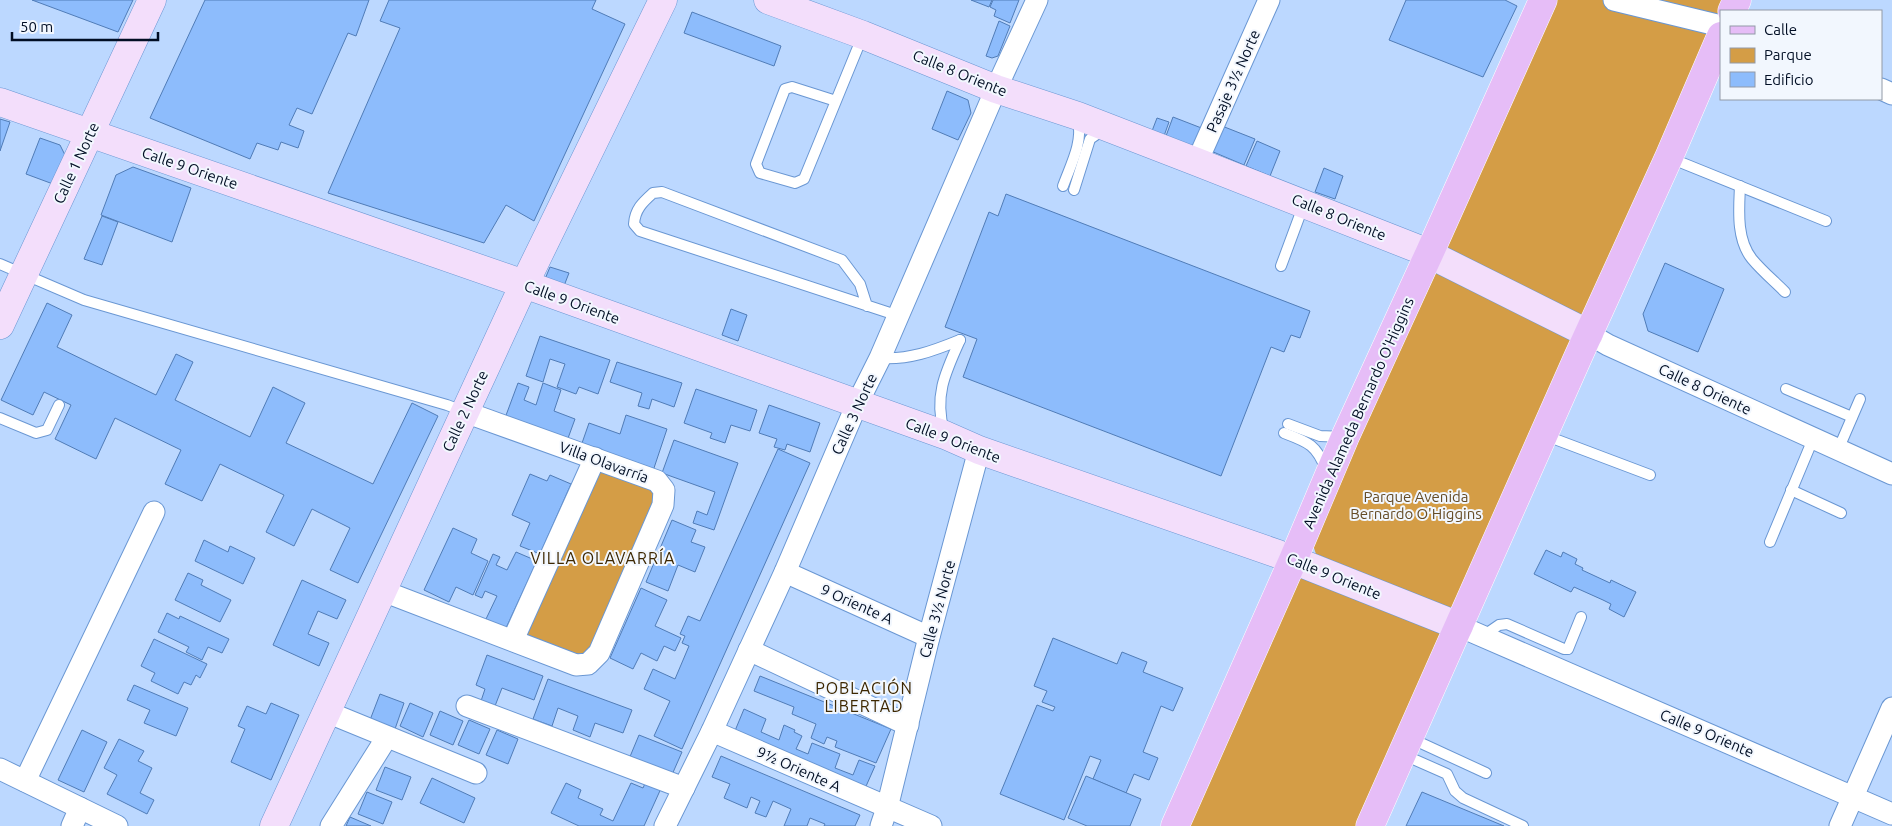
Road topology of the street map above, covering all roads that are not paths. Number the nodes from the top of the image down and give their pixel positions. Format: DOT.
graph roads {
  1 [pos="152,0"];
  2 [pos="663,0"];
  3 [pos="768,0"];
  4 [pos="1037,0"];
  5 [pos="1269,0"];
  6 [pos="1543,0"];
  7 [pos="1614,0"];
  8 [pos="1720,26"];
  9 [pos="863,35"];
  10 [pos="1720,38"];
  11 [pos="996,89"];
  12 [pos="836,100"];
  13 [pos="0,102"];
  14 [pos="1078,116"];
  15 [pos="1108,128"];
  16 [pos="90,134"];
  17 [pos="1669,157"];
  18 [pos="1196,162"];
  19 [pos="1063,186"];
  20 [pos="1740,186"];
  21 [pos="1074,190"];
  22 [pos="1304,203"];
  23 [pos="1826,221"];
  24 [pos="1430,254"];
  25 [pos="0,264"];
  26 [pos="1281,266"];
  27 [pos="25,273"];
  28 [pos="524,284"];
  29 [pos="1785,292"];
  30 [pos="867,306"];
  31 [pos="899,316"];
  32 [pos="0,325"];
  33 [pos="1589,334"];
  34 [pos="880,358"];
  35 [pos="1786,389"];
  36 [pos="1860,399"];
  37 [pos="857,404"];
  38 [pos="58,405"];
  39 [pos="465,412"];
  40 [pos="1852,416"];
  41 [pos="0,418"];
  42 [pos="945,435"];
  43 [pos="1544,435"];
  44 [pos="1345,437"];
  45 [pos="1813,439"];
  46 [pos="979,450"];
  47 [pos="1838,450"];
  48 [pos="595,458"];
  49 [pos="1892,474"];
  50 [pos="1650,476"];
  51 [pos="1328,477"];
  52 [pos="1791,490"];
  53 [pos="154,512"];
  54 [pos="1841,513"];
  55 [pos="1770,542"];
  56 [pos="1293,560"];
  57 [pos="785,572"];
  58 [pos="383,591"];
  59 [pos="1581,618"];
  60 [pos="1471,631"];
  61 [pos="928,637"];
  62 [pos="513,640"];
  63 [pos="749,650"];
  64 [pos="466,706"];
  65 [pos="1892,708"];
  66 [pos="327,712"];
  67 [pos="908,725"];
  68 [pos="712,731"];
  69 [pos="387,738"];
  70 [pos="1406,746"];
  71 [pos="0,769"];
  72 [pos="476,773"];
  73 [pos="1486,773"];
  74 [pos="25,781"];
  75 [pos="684,788"];
  76 [pos="1853,796"];
  77 [pos="1892,814"];
  78 [pos="76,817"];
  79 [pos="884,817"];
  80 [pos="117,826"];
  81 [pos="274,826"];
  82 [pos="331,826"];
  83 [pos="665,826"];
  84 [pos="931,826"];
  85 [pos="1175,826"];
  86 [pos="1370,826"];
  87 [pos="1524,826"];
  88 [pos="1840,826"];
  1 -- 16 [label="street, Calle 1 Norte"];
  2 -- 28 [label="street, Calle 2 Norte"];
  3 -- 9 [label="street, Calle 8 Oriente"];
  4 -- 11 [label="street, Calle 3 Norte"];
  5 -- 18 [label="street, Pasaje 3½ Norte"];
  6 -- 24 [label="main road, Avenida Alameda Bernardo O'Higgins"];
  7 -- 8 [label="street"];
  9 -- 11 [label="street, Calle 8 Oriente"];
  9 -- 12 [label="lane"];
  10 -- 17 [label="main road"];
  11 -- 14 [label="street, Calle 8 Oriente"];
  11 -- 31 [label="street, Calle 3 Norte"];
  12 -- 12 [label="lane"];
  13 -- 16 [label="street, Calle 9 Oriente"];
  14 -- 15 [label="street, Calle 8 Oriente"];
  14 -- 19 [label="lane"];
  15 -- 18 [label="street, Calle 8 Oriente"];
  15 -- 21 [label="lane"];
  16 -- 27 [label="street, Calle 1 Norte"];
  16 -- 28 [label="street, Calle 9 Oriente"];
  17 -- 20 [label="lane"];
  17 -- 33 [label="main road"];
  18 -- 22 [label="street, Calle 8 Oriente"];
  20 -- 23 [label="lane"];
  20 -- 29 [label="lane"];
  22 -- 24 [label="street, Calle 8 Oriente"];
  22 -- 26 [label="lane"];
  24 -- 33 [label="street, Calle 8 Oriente"];
  24 -- 44 [label="main road, Avenida Alameda Bernardo O'Higgins"];
  25 -- 27 [label="lane"];
  27 -- 32 [label="street, Calle 1 Norte"];
  27 -- 39 [label="lane"];
  28 -- 37 [label="street, Calle 9 Oriente"];
  28 -- 39 [label="street, Calle 2 Norte"];
  30 -- 30 [label="lane"];
  30 -- 31 [label="lane"];
  31 -- 34 [label="street, Calle 3 Norte"];
  33 -- 43 [label="main road"];
  33 -- 45 [label="street, Calle 8 Oriente"];
  34 -- 37 [label="street, Calle 3 Norte"];
  34 -- 42 [label="lane"];
  35 -- 40 [label="lane"];
  36 -- 40 [label="lane"];
  37 -- 42 [label="street, Calle 9 Oriente"];
  37 -- 57 [label="street, Calle 3 Norte"];
  38 -- 41 [label="lane"];
  39 -- 48 [label="street, Villa Olavarría"];
  39 -- 58 [label="street, Calle 2 Norte"];
  40 -- 47 [label="lane"];
  42 -- 46 [label="street, Calle 9 Oriente"];
  43 -- 50 [label="lane"];
  43 -- 60 [label="main road"];
  44 -- 51 [label="main road, Avenida Alameda Bernardo O'Higgins"];
  44 -- 51 [label="lane"];
  45 -- 47 [label="street, Calle 8 Oriente"];
  45 -- 52 [label="lane"];
  46 -- 56 [label="street, Calle 9 Oriente"];
  46 -- 61 [label="street, Calle 3½ Norte"];
  47 -- 49 [label="street, Calle 8 Oriente"];
  48 -- 62 [label="street"];
  48 -- 62 [label="street, Villa Olavarría"];
  51 -- 56 [label="main road, Avenida Alameda Bernardo O'Higgins"];
  52 -- 54 [label="lane"];
  52 -- 55 [label="lane"];
  53 -- 74 [label="street"];
  56 -- 60 [label="street, Calle 9 Oriente"];
  56 -- 85 [label="main road, Avenida Alameda Bernardo O'Higgins"];
  57 -- 61 [label="street, 9 Oriente A"];
  57 -- 63 [label="street, Calle 3 Norte"];
  58 -- 62 [label="street, Villa Olavarría"];
  58 -- 66 [label="street, Calle 2 Norte"];
  59 -- 60 [label="lane"];
  60 -- 70 [label="main road"];
  60 -- 76 [label="street, Calle 9 Oriente"];
  61 -- 67 [label="street, Calle 3½ Norte"];
  63 -- 67 [label="street"];
  63 -- 68 [label="street, Calle 3 Norte"];
  64 -- 75 [label="street"];
  65 -- 76 [label="street"];
  66 -- 69 [label="street"];
  66 -- 81 [label="street, Calle 2 Norte"];
  67 -- 79 [label="street, Calle 3½ Norte"];
  68 -- 75 [label="street, Calle 3 Norte"];
  68 -- 79 [label="street, 9½ Oriente A"];
  69 -- 72 [label="street"];
  69 -- 82 [label="street"];
  70 -- 73 [label="lane"];
  70 -- 86 [label="main road"];
  70 -- 87 [label="lane"];
  71 -- 74 [label="street"];
  74 -- 78 [label="street"];
  75 -- 83 [label="street, Calle 3 Norte"];
  76 -- 77 [label="street, Calle 9 Oriente"];
  76 -- 88 [label="street"];
  78 -- 80 [label="street"];
  79 -- 84 [label="street, 9½ Oriente A"];
}
